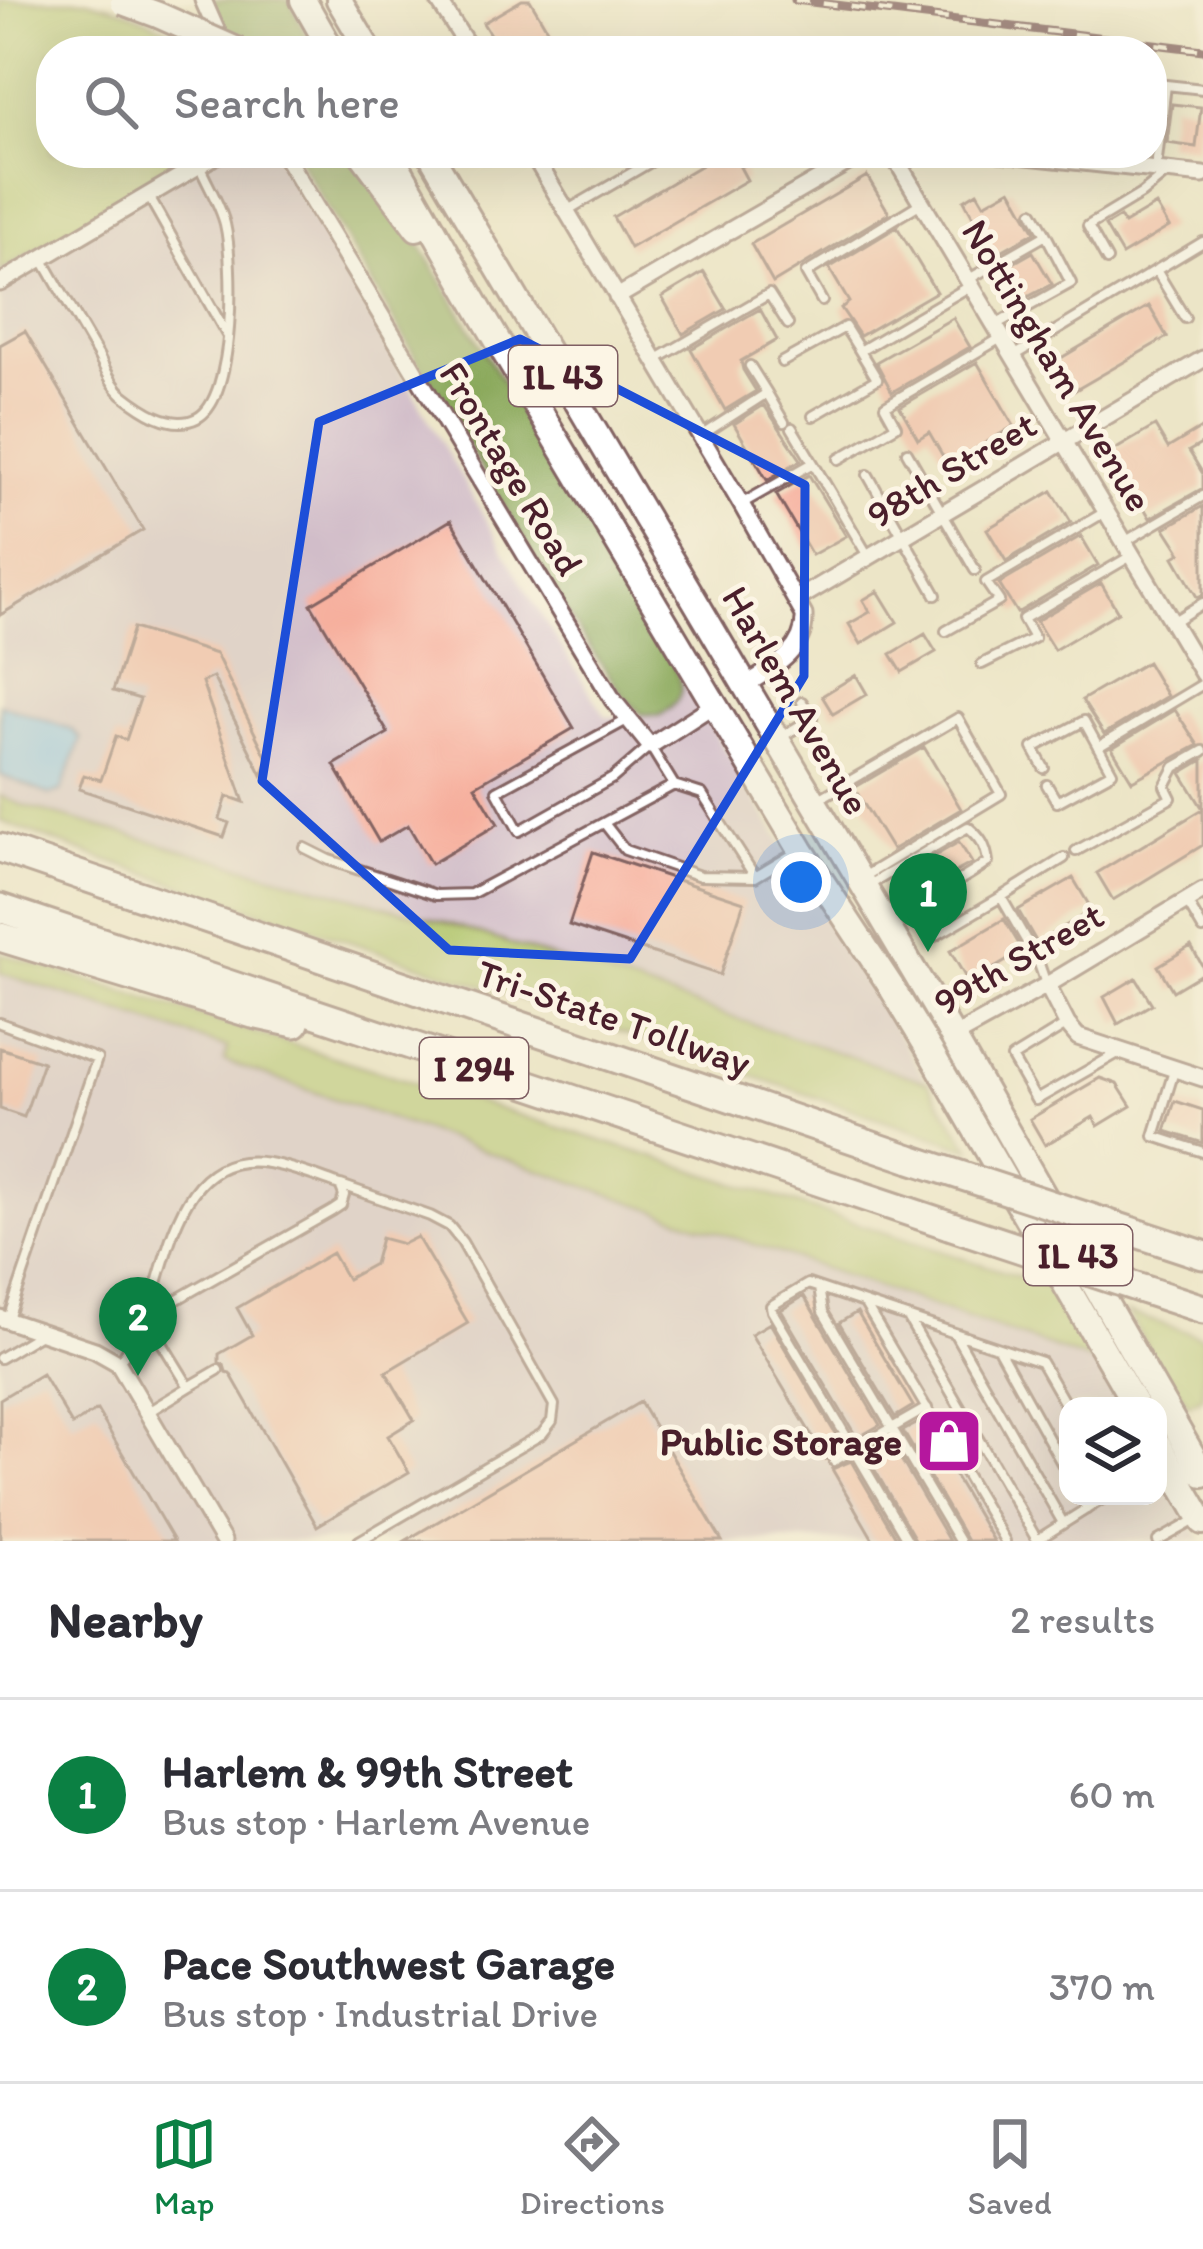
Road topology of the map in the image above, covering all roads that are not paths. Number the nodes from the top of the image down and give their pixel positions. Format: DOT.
graph roads {
  1 [pos="203,0"];
  2 [pos="339,0"];
  3 [pos="438,0"];
  4 [pos="117,1"];
  5 [pos="205,36"];
  6 [pos="218,36"];
  7 [pos="360,36"];
  8 [pos="461,36"];
  9 [pos="1167,85"];
  10 [pos="1203,88"];
  11 [pos="194,168"];
  12 [pos="200,168"];
  13 [pos="292,168"];
  14 [pos="372,168"];
  15 [pos="399,168"];
  16 [pos="439,168"];
  17 [pos="541,168"];
  18 [pos="641,168"];
  19 [pos="838,168"];
  20 [pos="901,168"];
  21 [pos="1144,168"];
  22 [pos="1163,168"];
  23 [pos="1163,171"];
  24 [pos="1203,175"];
  25 [pos="148,196"];
  26 [pos="922,202"];
  27 [pos="567,211"];
  28 [pos="1033,212"];
  29 [pos="1046,235"];
  30 [pos="1203,242"];
  31 [pos="42,258"];
  32 [pos="1107,260"];
  33 [pos="1156,270"];
  34 [pos="0,283"];
  35 [pos="970,283"];
  36 [pos="617,297"];
  37 [pos="822,301"];
  38 [pos="484,318"];
  39 [pos="1185,318"];
  40 [pos="788,324"];
  41 [pos="999,331"];
  42 [pos="228,338"];
  43 [pos="860,351"];
  44 [pos="1014,356"];
  45 [pos="1203,359"];
  46 [pos="655,360"];
  47 [pos="782,362"];
  48 [pos="750,366"];
  49 [pos="767,393"];
  50 [pos="813,416"];
  51 [pos="700,435"];
  52 [pos="1063,441"];
  53 [pos="907,452"];
  54 [pos="838,460"];
  55 [pos="813,463"];
  56 [pos="868,475"];
  57 [pos="1203,496"];
  58 [pos="741,504"];
  59 [pos="1106,511"];
  60 [pos="942,513"];
  61 [pos="904,536"];
  62 [pos="1129,549"];
  63 [pos="868,556"];
  64 [pos="975,570"];
  65 [pos="937,595"];
  66 [pos="796,600"];
  67 [pos="1203,603"];
  68 [pos="1172,622"];
  69 [pos="946,631"];
  70 [pos="982,664"];
  71 [pos="1203,674"];
  72 [pos="1203,684"];
  73 [pos="744,686"];
  74 [pos="802,702"];
  75 [pos="715,704"];
  76 [pos="628,719"];
  77 [pos="778,739"];
  78 [pos="650,746"];
  79 [pos="1098,747"];
  80 [pos="1203,751"];
  81 [pos="1044,769"];
  82 [pos="674,785"];
  83 [pos="1047,785"];
  84 [pos="815,801"];
  85 [pos="604,824"];
  86 [pos="0,848"];
  87 [pos="305,848"];
  88 [pos="801,850"];
  89 [pos="1076,851"];
  90 [pos="1064,859"];
  91 [pos="755,877"];
  92 [pos="863,883"];
  93 [pos="1203,891"];
  94 [pos="1001,896"];
  95 [pos="1186,901"];
  96 [pos="0,908"];
  97 [pos="884,920"];
  98 [pos="1203,929"];
  99 [pos="934,936"];
  100 [pos="0,937"];
  101 [pos="1047,985"];
  102 [pos="0,1023"];
  103 [pos="1067,1024"];
  104 [pos="953,1037"];
  105 [pos="408,1046"];
  106 [pos="930,1051"];
  107 [pos="1119,1052"];
  108 [pos="1175,1070"];
  109 [pos="1203,1078"];
  110 [pos="1203,1153"];
  111 [pos="340,1185"];
  112 [pos="1203,1255"];
  113 [pos="819,1288"];
  114 [pos="864,1303"];
  115 [pos="1203,1309"];
  116 [pos="146,1317"];
  117 [pos="908,1317"];
  118 [pos="4,1320"];
  119 [pos="42,1332"];
  120 [pos="954,1333"];
  121 [pos="998,1348"];
  122 [pos="0,1358"];
  123 [pos="118,1363"];
  124 [pos="218,1370"];
  125 [pos="189,1387"];
  126 [pos="1062,1397"];
  127 [pos="1131,1397"];
  128 [pos="927,1408"];
  129 [pos="147,1413"];
  130 [pos="891,1427"];
  131 [pos="854,1449"];
  132 [pos="1059,1458"];
  133 [pos="834,1461"];
  134 [pos="1167,1465"];
  135 [pos="1203,1474"];
  136 [pos="1085,1505"];
  137 [pos="1093,1505"];
  138 [pos="1087,1509"];
  139 [pos="1202,1520"];
  140 [pos="1063,1523"];
  141 [pos="1174,1537"];
  142 [pos="1036,1540"];
  143 [pos="223,1541"];
  144 [pos="359,1541"];
  145 [pos="908,1541"];
  146 [pos="959,1541"];
  147 [pos="1005,1541"];
  148 [pos="1158,1541"];
  1 -- 6 [label="street"];
  2 -- 7 [label="main road"];
  3 -- 8 [label="street"];
  4 -- 5 [label="main road, bridge"];
  9 -- 10 [label="lane"];
  11 -- 25 [label="street"];
  12 -- 42 [label="lane"];
  13 -- 76 [label="street, Frontage Road"];
  14 -- 38 [label="main road"];
  15 -- 38 [label="main road, Harlem Avenue / IL 43"];
  16 -- 73 [label="main road, Harlem Avenue / IL 43"];
  17 -- 27 [label="street"];
  18 -- 27 [label="lane"];
  19 -- 36 [label="street"];
  20 -- 26 [label="street, Nottingham Avenue"];
  21 -- 23 [label="street"];
  22 -- 23 [label="lane"];
  23 -- 24 [label="street"];
  23 -- 32 [label="lane"];
  25 -- 31 [label="street"];
  25 -- 42 [label="lane"];
  26 -- 35 [label="street, Nottingham Avenue"];
  26 -- 37 [label="lane"];
  27 -- 36 [label="street"];
  28 -- 29 [label="lane"];
  29 -- 35 [label="lane"];
  29 -- 41 [label="lane"];
  30 -- 33 [label="lane"];
  31 -- 34 [label="street"];
  31 -- 42 [label="lane"];
  33 -- 39 [label="lane"];
  33 -- 44 [label="lane"];
  35 -- 41 [label="street, Nottingham Avenue"];
  35 -- 43 [label="lane"];
  36 -- 46 [label="street"];
  38 -- 75 [label="main road, Harlem Avenue / IL 43"];
  40 -- 46 [label="lane"];
  41 -- 44 [label="street, Nottingham Avenue"];
  41 -- 54 [label="lane"];
  43 -- 47 [label="lane"];
  43 -- 50 [label="lane"];
  44 -- 52 [label="street, Nottingham Avenue"];
  45 -- 52 [label="street, 98th Street"];
  46 -- 51 [label="street"];
  48 -- 49 [label="lane"];
  49 -- 51 [label="lane"];
  49 -- 55 [label="lane"];
  51 -- 58 [label="street"];
  52 -- 59 [label="street, Nottingham Avenue"];
  52 -- 60 [label="street, 98th Street"];
  53 -- 60 [label="lane"];
  55 -- 58 [label="lane"];
  55 -- 63 [label="lane"];
  56 -- 61 [label="lane"];
  57 -- 62 [label="lane"];
  58 -- 66 [label="street"];
  59 -- 62 [label="street, Nottingham Avenue"];
  59 -- 69 [label="lane"];
  60 -- 61 [label="street, 98th Street"];
  60 -- 64 [label="lane"];
  61 -- 63 [label="street, 98th Street"];
  61 -- 65 [label="lane"];
  62 -- 68 [label="street, Nottingham Avenue"];
  62 -- 70 [label="lane"];
  63 -- 66 [label="street, 98th Street"];
  66 -- 73 [label="street"];
  67 -- 68 [label="lane"];
  68 -- 71 [label="street, Nottingham Avenue"];
  72 -- 79 [label="lane"];
  73 -- 77 [label="main road, Harlem Avenue / IL 43"];
  74 -- 77 [label="lane"];
  75 -- 78 [label="street"];
  75 -- 88 [label="main road, Harlem Avenue / IL 43"];
  76 -- 78 [label="street, Frontage Road"];
  76 -- 78 [label="lane"];
  77 -- 84 [label="main road, Harlem Avenue / IL 43"];
  78 -- 82 [label="lane"];
  79 -- 81 [label="lane"];
  79 -- 83 [label="lane"];
  80 -- 89 [label="lane"];
  82 -- 85 [label="lane"];
  82 -- 91 [label="lane"];
  84 -- 92 [label="main road, Harlem Avenue / IL 43"];
  84 -- 92 [label="lane"];
  85 -- 87 [label="lane"];
  85 -- 91 [label="lane"];
  86 -- 112 [label="highway, Tri-State Tollway / I 294, bridge"];
  88 -- 91 [label="lane"];
  88 -- 106 [label="main road, Harlem Avenue / IL 43"];
  90 -- 94 [label="lane"];
  92 -- 97 [label="main road, Harlem Avenue / IL 43"];
  92 -- 97 [label="lane"];
  93 -- 95 [label="street, 99th Street"];
  94 -- 99 [label="lane"];
  94 -- 101 [label="lane"];
  95 -- 98 [label="lane"];
  95 -- 101 [label="street, 99th Street"];
  96 -- 105 [label="highway, I 294"];
  97 -- 104 [label="main road, Harlem Avenue / IL 43"];
  100 -- 105 [label="highway"];
  101 -- 103 [label="street"];
  101 -- 104 [label="street, 99th Street"];
  102 -- 118 [label="lane"];
  103 -- 107 [label="street"];
  103 -- 107 [label="lane"];
  104 -- 106 [label="main road, 99th Street"];
  104 -- 135 [label="main road, Harlem Avenue / IL 43"];
  105 -- 115 [label="highway, I 294, bridge"];
  106 -- 127 [label="main road, Harlem Avenue / IL 43"];
  107 -- 108 [label="street"];
  108 -- 109 [label="street"];
  108 -- 110 [label="lane"];
  111 -- 116 [label="lane"];
  111 -- 116 [label="lane"];
  111 -- 144 [label="lane"];
  113 -- 114 [label="lane"];
  113 -- 130 [label="lane"];
  113 -- 131 [label="lane"];
  114 -- 117 [label="lane"];
  114 -- 128 [label="lane"];
  116 -- 123 [label="lane"];
  116 -- 125 [label="lane"];
  117 -- 120 [label="lane"];
  117 -- 142 [label="lane"];
  118 -- 119 [label="street"];
  119 -- 122 [label="lane"];
  119 -- 123 [label="street"];
  120 -- 121 [label="lane"];
  120 -- 140 [label="lane"];
  121 -- 126 [label="lane"];
  121 -- 132 [label="lane"];
  123 -- 129 [label="street"];
  124 -- 125 [label="lane"];
  125 -- 129 [label="lane"];
  128 -- 130 [label="lane"];
  128 -- 147 [label="lane"];
  129 -- 143 [label="street"];
  130 -- 131 [label="lane"];
  130 -- 146 [label="lane"];
  131 -- 133 [label="lane"];
  131 -- 145 [label="lane"];
  134 -- 139 [label="main road"];
  136 -- 138 [label="lane"];
  137 -- 138 [label="lane"];
  138 -- 140 [label="lane"];
  139 -- 141 [label="lane"];
  140 -- 142 [label="lane"];
  141 -- 148 [label="lane"];
}
